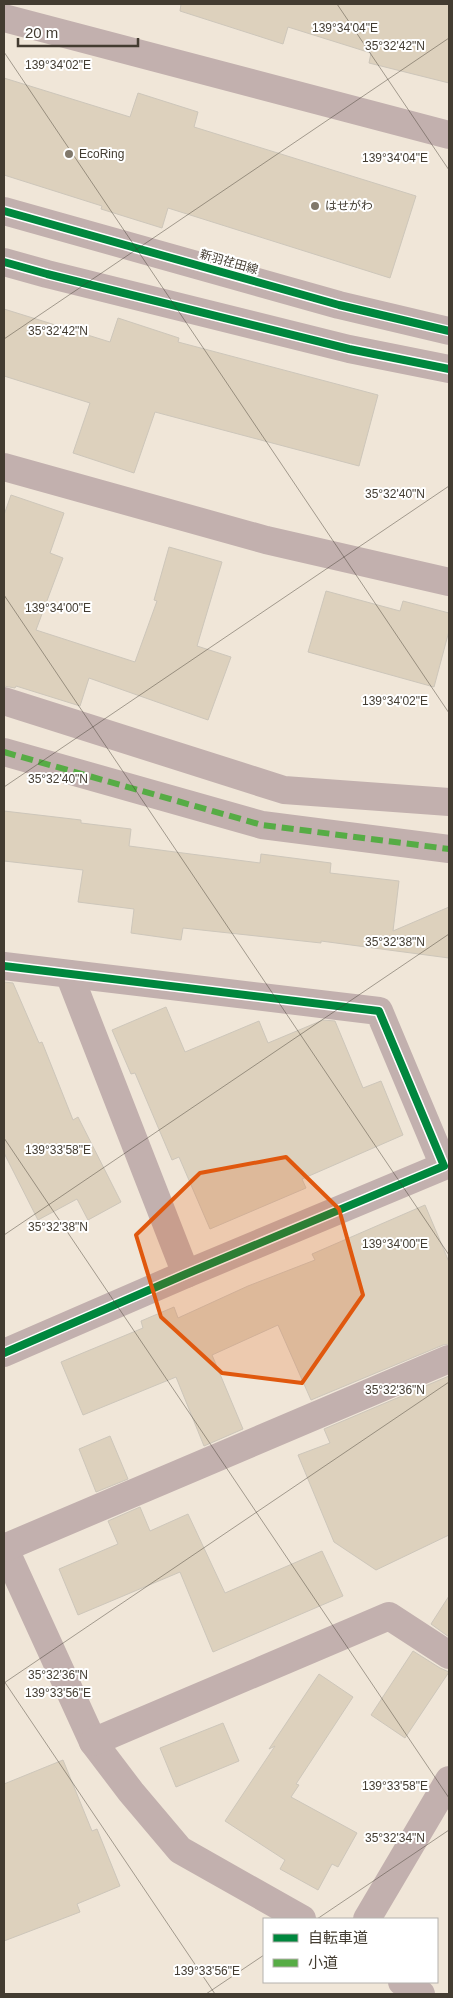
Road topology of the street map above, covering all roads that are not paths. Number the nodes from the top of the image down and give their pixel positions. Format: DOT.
graph roads {
  1 [pos="4,18"];
  2 [pos="449,135"];
  3 [pos="4,211"];
  4 [pos="4,262"];
  5 [pos="449,331"];
  6 [pos="449,369"];
  7 [pos="4,467"];
  8 [pos="449,582"];
  9 [pos="4,701"];
  10 [pos="4,752"];
  11 [pos="449,802"];
  12 [pos="449,850"];
  13 [pos="4,966"];
  14 [pos="69,974"];
  15 [pos="186,1274"];
  16 [pos="4,1353"];
  17 [pos="449,1360"];
  18 [pos="4,1548"];
  19 [pos="449,1655"];
  20 [pos="92,1742"];
  21 [pos="449,1780"];
  22 [pos="300,1918"];
  23 [pos="368,1918"];
  24 [pos="404,1983"];
  25 [pos="421,1994"];
  1 -- 2 [label="street"];
  3 -- 5 [label="street, 新羽荏田線"];
  4 -- 6 [label="street"];
  7 -- 8 [label="street"];
  9 -- 11 [label="street"];
  10 -- 12 [label="street"];
  13 -- 14 [label="street"];
  14 -- 15 [label="street"];
  14 -- 15 [label="street"];
  15 -- 16 [label="street"];
  17 -- 18 [label="street"];
  18 -- 20 [label="street"];
  19 -- 20 [label="street"];
  20 -- 22 [label="street"];
  21 -- 23 [label="street"];
  24 -- 25 [label="street"];
}
